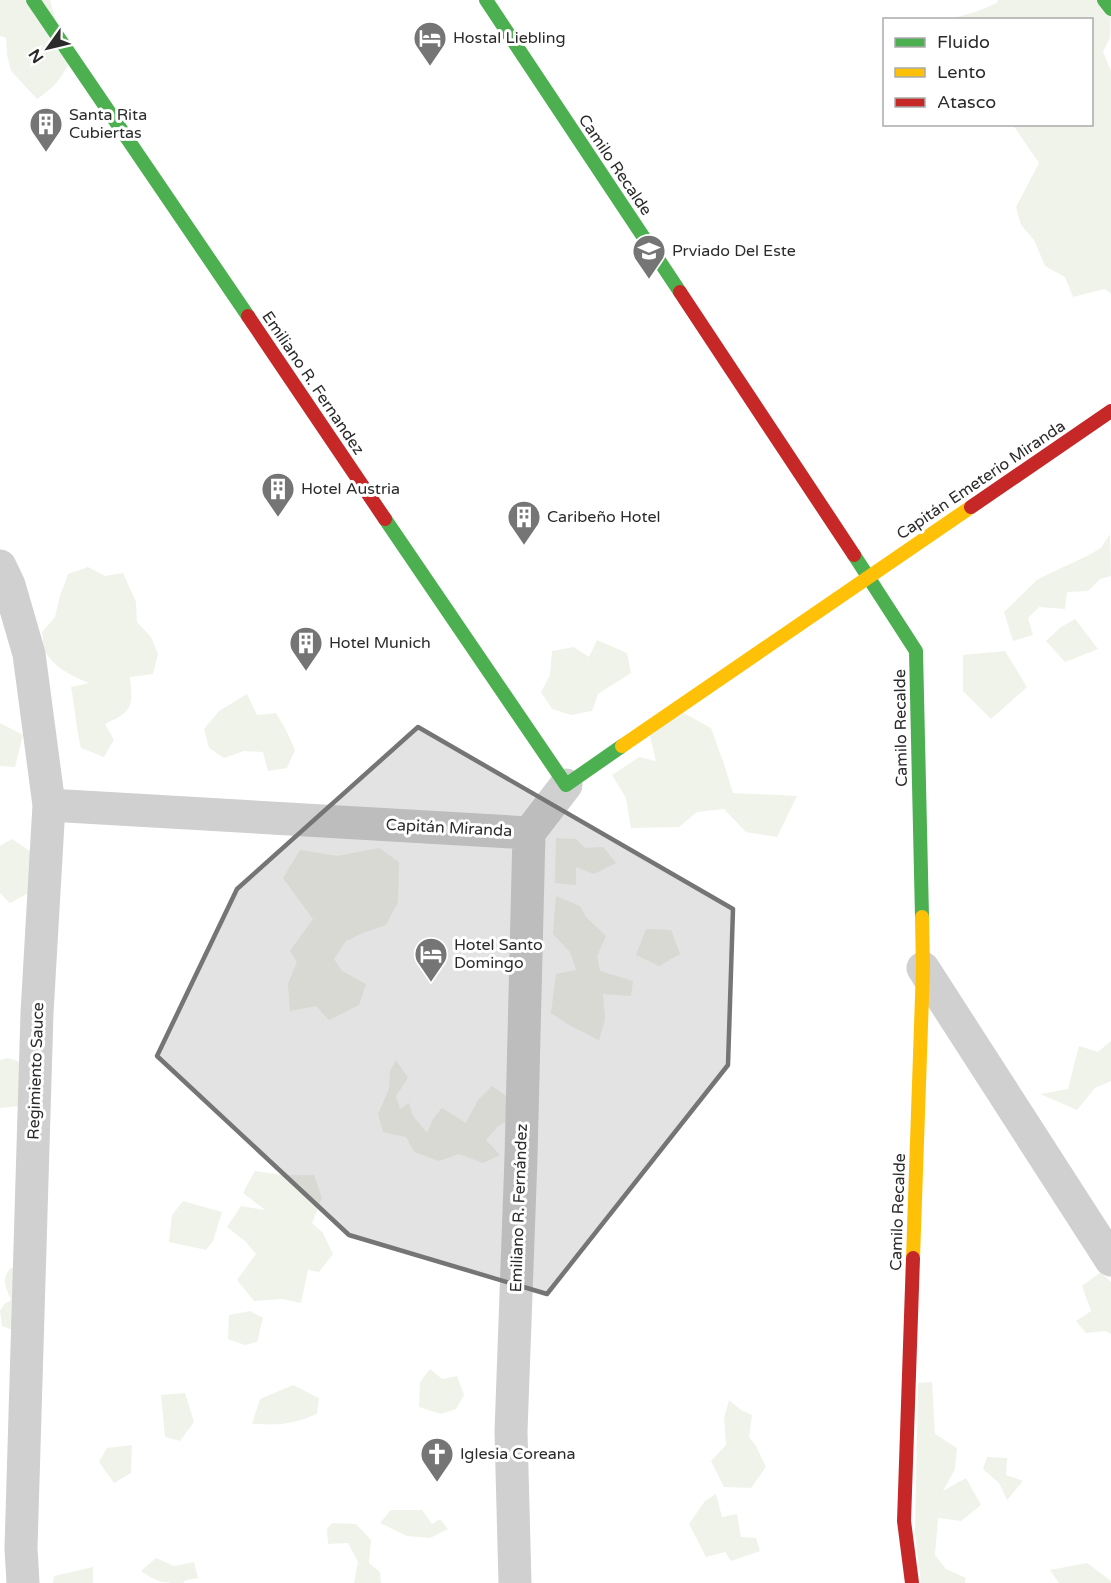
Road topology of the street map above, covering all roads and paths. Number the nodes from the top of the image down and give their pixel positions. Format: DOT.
graph roads {
  1 [pos="33,0"];
  2 [pos="486,0"];
  3 [pos="1104,0"];
  4 [pos="1111,9"];
  5 [pos="1111,411"];
  6 [pos="0,566"];
  7 [pos="869,577"];
  8 [pos="566,785"];
  9 [pos="49,805"];
  10 [pos="529,833"];
  11 [pos="923,968"];
  12 [pos="1111,1260"];
  13 [pos="22,1583"];
  14 [pos="515,1583"];
  15 [pos="912,1583"];
  1 -- 8 [label="main road, Emiliano R. Fernandez"];
  2 -- 7 [label="main road, Camilo Recalde"];
  3 -- 4 [label="main road"];
  5 -- 7 [label="main road, Capitán Emeterio Miranda"];
  6 -- 9 [label="street, Regimiento Sauce"];
  7 -- 8 [label="main road, Capitán Miranda"];
  7 -- 11 [label="main road, Camilo Recalde"];
  8 -- 10 [label="street, Capitán Miranda"];
  9 -- 10 [label="street, Capitán Miranda"];
  9 -- 13 [label="street, Regimiento Sauce"];
  10 -- 14 [label="street, Emiliano R. Fernández"];
  11 -- 12 [label="street"];
  11 -- 15 [label="main road, Camilo Recalde"];
}
